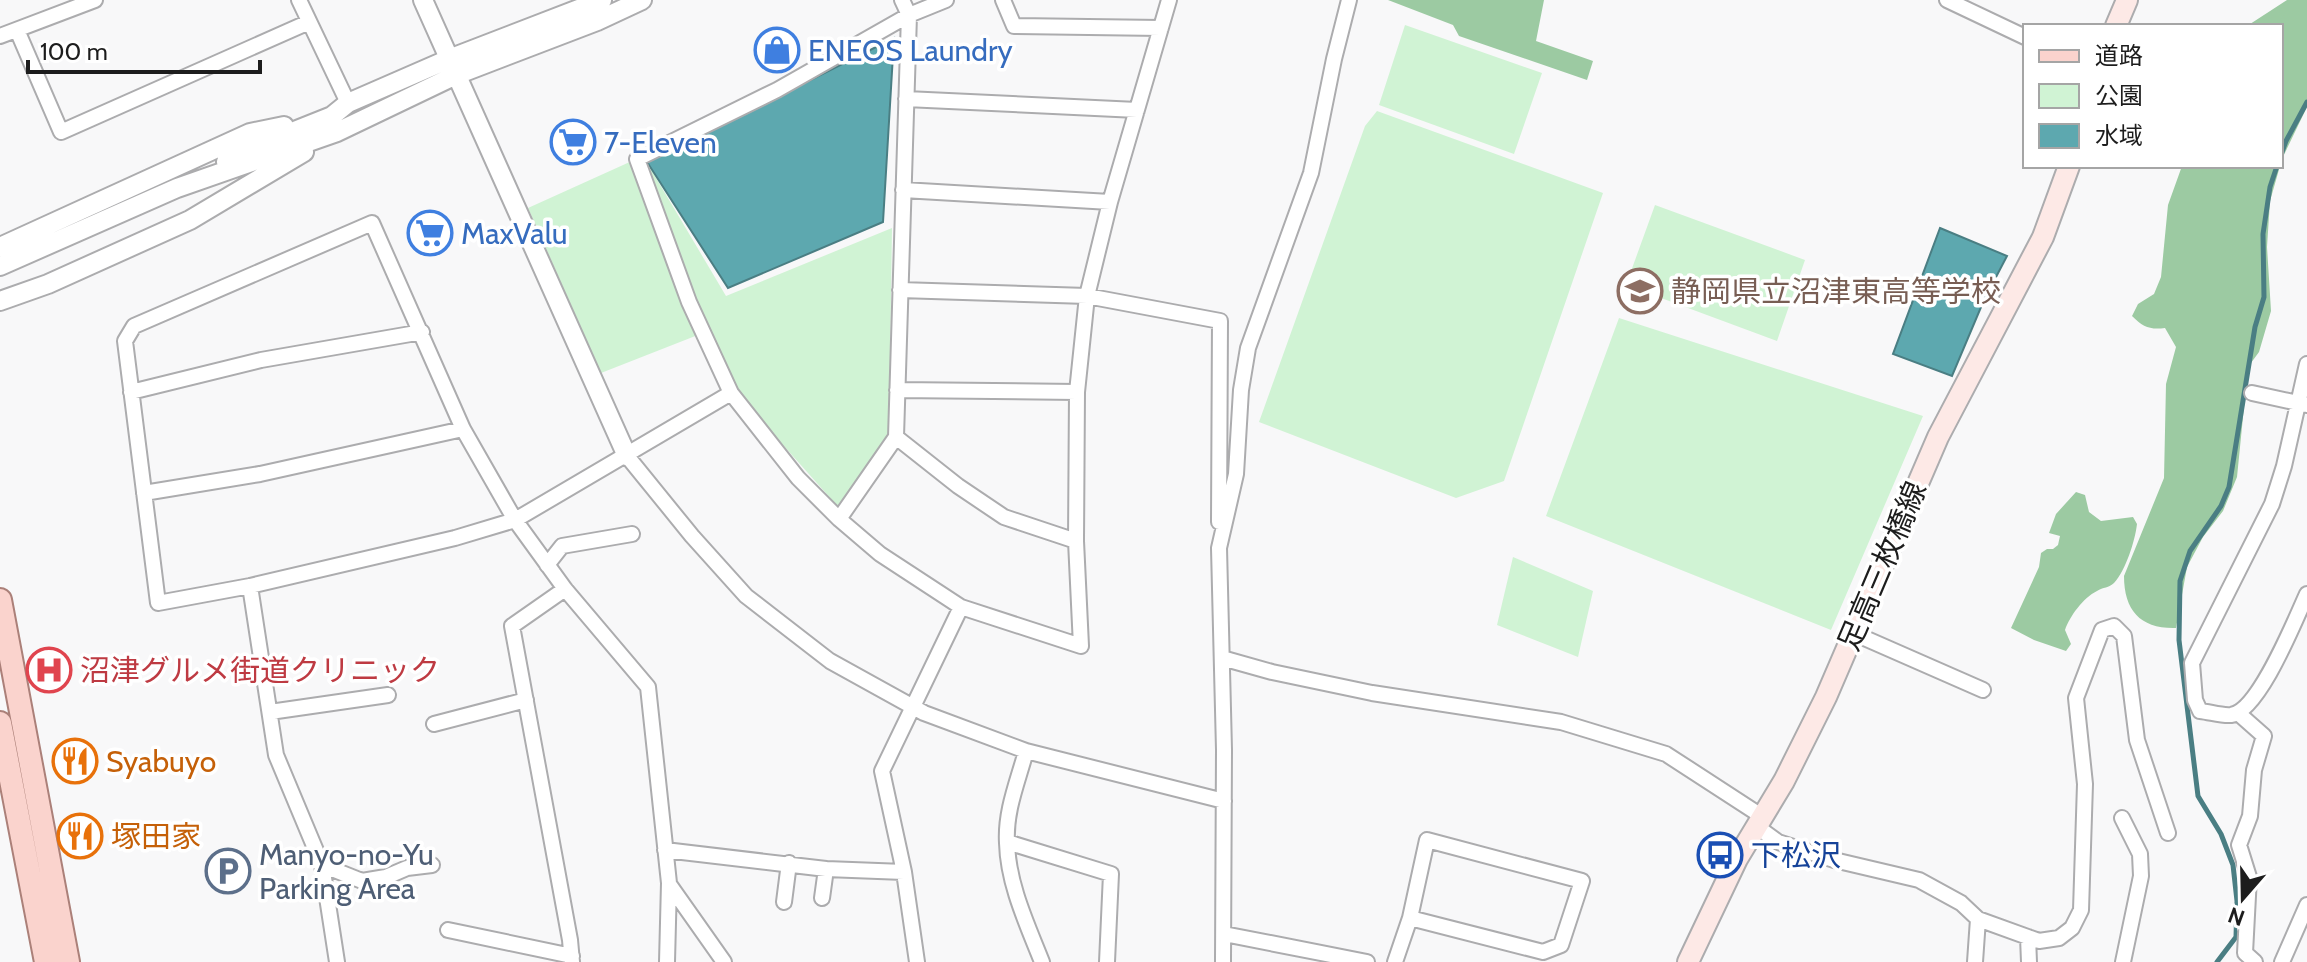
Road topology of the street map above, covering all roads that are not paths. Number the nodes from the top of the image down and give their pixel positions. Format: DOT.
graph roads {
  1 [pos="95,0"];
  2 [pos="299,0"];
  3 [pos="423,0"];
  4 [pos="602,0"];
  5 [pos="642,0"];
  6 [pos="902,0"];
  7 [pos="946,0"];
  8 [pos="1003,0"];
  9 [pos="1169,0"];
  10 [pos="1349,0"];
  11 [pos="2127,0"];
  12 [pos="1951,1"];
  13 [pos="909,15"];
  14 [pos="309,22"];
  15 [pos="2117,24"];
  16 [pos="1161,28"];
  17 [pos="17,30"];
  18 [pos="0,36"];
  19 [pos="2023,36"];
  20 [pos="453,67"];
  21 [pos="906,99"];
  22 [pos="348,103"];
  23 [pos="1137,110"];
  24 [pos="334,124"];
  25 [pos="2068,168"];
  26 [pos="903,190"];
  27 [pos="1110,202"];
  28 [pos="0,247"];
  29 [pos="0,266"];
  30 [pos="900,290"];
  31 [pos="1087,296"];
  32 [pos="0,301"];
  33 [pos="422,332"];
  34 [pos="2307,364"];
  35 [pos="897,390"];
  36 [pos="131,392"];
  37 [pos="1077,392"];
  38 [pos="731,393"];
  39 [pos="2252,393"];
  40 [pos="2303,404"];
  41 [pos="463,429"];
  42 [pos="896,437"];
  43 [pos="627,456"];
  44 [pos="144,493"];
  45 [pos="839,519"];
  46 [pos="515,520"];
  47 [pos="632,534"];
  48 [pos="1076,541"];
  49 [pos="1219,548"];
  50 [pos="547,565"];
  51 [pos="250,586"];
  52 [pos="565,589"];
  53 [pos="2307,594"];
  54 [pos="0,600"];
  55 [pos="961,607"];
  56 [pos="1853,633"];
  57 [pos="1222,658"];
  58 [pos="1983,690"];
  59 [pos="388,695"];
  60 [pos="526,700"];
  61 [pos="913,707"];
  62 [pos="270,712"];
  63 [pos="2238,713"];
  64 [pos="0,723"];
  65 [pos="434,724"];
  66 [pos="1026,751"];
  67 [pos="1224,801"];
  68 [pos="2122,818"];
  69 [pos="1760,822"];
  70 [pos="2168,833"];
  71 [pos="1007,842"];
  72 [pos="665,850"];
  73 [pos="789,863"];
  74 [pos="322,865"];
  75 [pos="432,865"];
  76 [pos="826,869"];
  77 [pos="904,872"];
  78 [pos="669,883"];
  79 [pos="822,898"];
  80 [pos="784,902"];
  81 [pos="2307,905"];
  82 [pos="1410,918"];
  83 [pos="1978,919"];
  84 [pos="448,930"];
  85 [pos="1224,934"];
  86 [pos="2028,937"];
  87 [pos="572,959"];
  88 [pos="46,962"];
  89 [pos="68,962"];
  90 [pos="337,962"];
  91 [pos="667,962"];
  92 [pos="724,962"];
  93 [pos="917,962"];
  94 [pos="1042,962"];
  95 [pos="1107,962"];
  96 [pos="1223,962"];
  97 [pos="1367,962"];
  98 [pos="1395,962"];
  99 [pos="1688,962"];
  100 [pos="1975,962"];
  101 [pos="2029,962"];
  102 [pos="2123,962"];
  103 [pos="2255,962"];
  104 [pos="2282,962"];
  1 -- 17 [label="street"];
  2 -- 14 [label="street"];
  3 -- 20 [label="street"];
  4 -- 20 [label="street"];
  5 -- 20 [label="street"];
  6 -- 13 [label="street"];
  7 -- 13 [label="street"];
  8 -- 16 [label="street"];
  9 -- 16 [label="street"];
  10 -- 49 [label="street"];
  11 -- 15 [label="main road"];
  12 -- 19 [label="street"];
  13 -- 21 [label="street"];
  13 -- 38 [label="street"];
  14 -- 17 [label="street"];
  14 -- 22 [label="street"];
  16 -- 23 [label="street"];
  17 -- 18 [label="street"];
  20 -- 22 [label="street"];
  20 -- 24 [label="street"];
  20 -- 43 [label="street"];
  21 -- 23 [label="street"];
  21 -- 26 [label="street"];
  22 -- 24 [label="street"];
  23 -- 27 [label="street"];
  24 -- 28 [label="street"];
  24 -- 29 [label="street"];
  24 -- 32 [label="street"];
  25 -- 56 [label="main road, 足高三枚橋線"];
  26 -- 27 [label="street"];
  26 -- 30 [label="street"];
  27 -- 31 [label="street"];
  30 -- 31 [label="street"];
  30 -- 35 [label="street"];
  31 -- 37 [label="street"];
  31 -- 49 [label="street"];
  33 -- 36 [label="street"];
  33 -- 36 [label="street"];
  33 -- 41 [label="street"];
  34 -- 40 [label="street"];
  35 -- 37 [label="street"];
  35 -- 42 [label="street"];
  36 -- 44 [label="street"];
  37 -- 48 [label="street"];
  38 -- 43 [label="street"];
  38 -- 45 [label="street"];
  39 -- 40 [label="street"];
  40 -- 63 [label="street"];
  41 -- 44 [label="street"];
  41 -- 46 [label="street"];
  42 -- 45 [label="street"];
  42 -- 48 [label="street"];
  43 -- 46 [label="street"];
  43 -- 61 [label="street"];
  44 -- 51 [label="street"];
  45 -- 55 [label="street"];
  46 -- 50 [label="street"];
  46 -- 51 [label="street"];
  47 -- 50 [label="street"];
  48 -- 55 [label="street"];
  49 -- 57 [label="street"];
  50 -- 52 [label="street"];
  51 -- 62 [label="street"];
  52 -- 60 [label="street"];
  52 -- 72 [label="street"];
  53 -- 63 [label="street"];
  54 -- 89 [label="main road"];
  55 -- 61 [label="street"];
  56 -- 58 [label="street"];
  56 -- 69 [label="main road, 足高三枚橋線"];
  57 -- 67 [label="street"];
  57 -- 69 [label="street"];
  59 -- 62 [label="street"];
  60 -- 65 [label="street"];
  60 -- 87 [label="street"];
  61 -- 66 [label="street"];
  61 -- 77 [label="street"];
  62 -- 74 [label="street"];
  63 -- 103 [label="street"];
  64 -- 88 [label="main road"];
  66 -- 67 [label="street"];
  66 -- 71 [label="street"];
  67 -- 85 [label="street"];
  68 -- 102 [label="street"];
  69 -- 83 [label="street"];
  69 -- 99 [label="main road, 足高三枚橋線"];
  70 -- 86 [label="street"];
  71 -- 94 [label="street"];
  71 -- 95 [label="street"];
  72 -- 73 [label="street"];
  72 -- 78 [label="street"];
  73 -- 76 [label="street"];
  73 -- 80 [label="street"];
  74 -- 75 [label="street"];
  74 -- 90 [label="street"];
  76 -- 77 [label="street"];
  76 -- 79 [label="street"];
  77 -- 93 [label="street"];
  78 -- 91 [label="street"];
  78 -- 92 [label="street"];
  81 -- 104 [label="street"];
  82 -- 82 [label="street"];
  82 -- 98 [label="street"];
  83 -- 86 [label="street"];
  83 -- 100 [label="street"];
  84 -- 87 [label="street"];
  85 -- 96 [label="street"];
  85 -- 97 [label="street"];
  86 -- 101 [label="street"];
}
